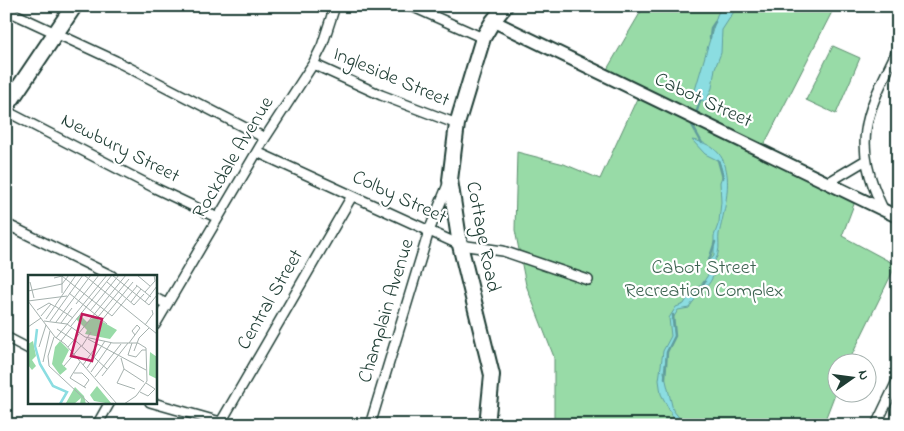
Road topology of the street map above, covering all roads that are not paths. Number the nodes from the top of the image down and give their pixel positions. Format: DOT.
graph roads {
  1 [pos="74,6"];
  2 [pos="335,6"];
  3 [pos="411,6"];
  4 [pos="505,6"];
  5 [pos="6,10"];
  6 [pos="493,20"];
  7 [pos="56,32"];
  8 [pos="483,38"];
  9 [pos="898,48"];
  10 [pos="313,64"];
  11 [pos="6,109"];
  12 [pos="457,124"];
  13 [pos="265,138"];
  14 [pos="257,152"];
  15 [pos="866,160"];
  16 [pos="450,180"];
  17 [pos="829,182"];
  18 [pos="352,196"];
  19 [pos="883,209"];
  20 [pos="898,217"];
  21 [pos="218,218"];
  22 [pos="6,224"];
  23 [pos="430,231"];
  24 [pos="460,245"];
  25 [pos="110,275"];
  26 [pos="588,280"];
  27 [pos="156,298"];
  28 [pos="167,304"];
  29 [pos="156,324"];
  30 [pos="6,338"];
  31 [pos="28,349"];
  32 [pos="898,379"];
  33 [pos="109,404"];
  34 [pos="156,404"];
  35 [pos="221,422"];
  36 [pos="97,425"];
  37 [pos="231,425"];
  38 [pos="370,425"];
  39 [pos="487,425"];
  40 [pos="876,425"];
  1 -- 7 [label="main road"];
  2 -- 10 [label="street, Rockdale Avenue"];
  3 -- 8 [label="street"];
  4 -- 6 [label="main road, Cottage Road"];
  5 -- 7 [label="street"];
  6 -- 8 [label="main road, Cottage Road"];
  6 -- 17 [label="street, Cabot Street"];
  7 -- 11 [label="main road"];
  7 -- 13 [label="street"];
  8 -- 12 [label="main road, Cottage Road"];
  9 -- 15 [label="street"];
  10 -- 12 [label="street, Ingleside Street"];
  10 -- 13 [label="street, Rockdale Avenue"];
  11 -- 21 [label="street, Newbury Street"];
  12 -- 16 [label="main road, Cottage Road"];
  13 -- 14 [label="street, Rockdale Avenue"];
  14 -- 18 [label="street, Colby Street"];
  14 -- 21 [label="street, Rockdale Avenue"];
  15 -- 17 [label="street"];
  15 -- 19 [label="street"];
  16 -- 23 [label="street, Champlain Avenue"];
  16 -- 24 [label="main road, Cottage Road"];
  17 -- 19 [label="street, Cabot Street"];
  18 -- 23 [label="street, Colby Street"];
  18 -- 35 [label="street, Central Street"];
  19 -- 20 [label="street, Cabot Street"];
  21 -- 28 [label="street, Rockdale Avenue"];
  22 -- 25 [label="street"];
  23 -- 24 [label="street, Colby Street"];
  23 -- 38 [label="street, Champlain Avenue"];
  24 -- 26 [label="street, Colby Street"];
  24 -- 39 [label="main road, Cottage Road"];
  27 -- 28 [label="street"];
  28 -- 29 [label="street, Rockdale Avenue"];
  30 -- 31 [label="street"];
  32 -- 40 [label="street"];
  33 -- 36 [label="street"];
  34 -- 35 [label="street"];
  35 -- 37 [label="street"];
}
